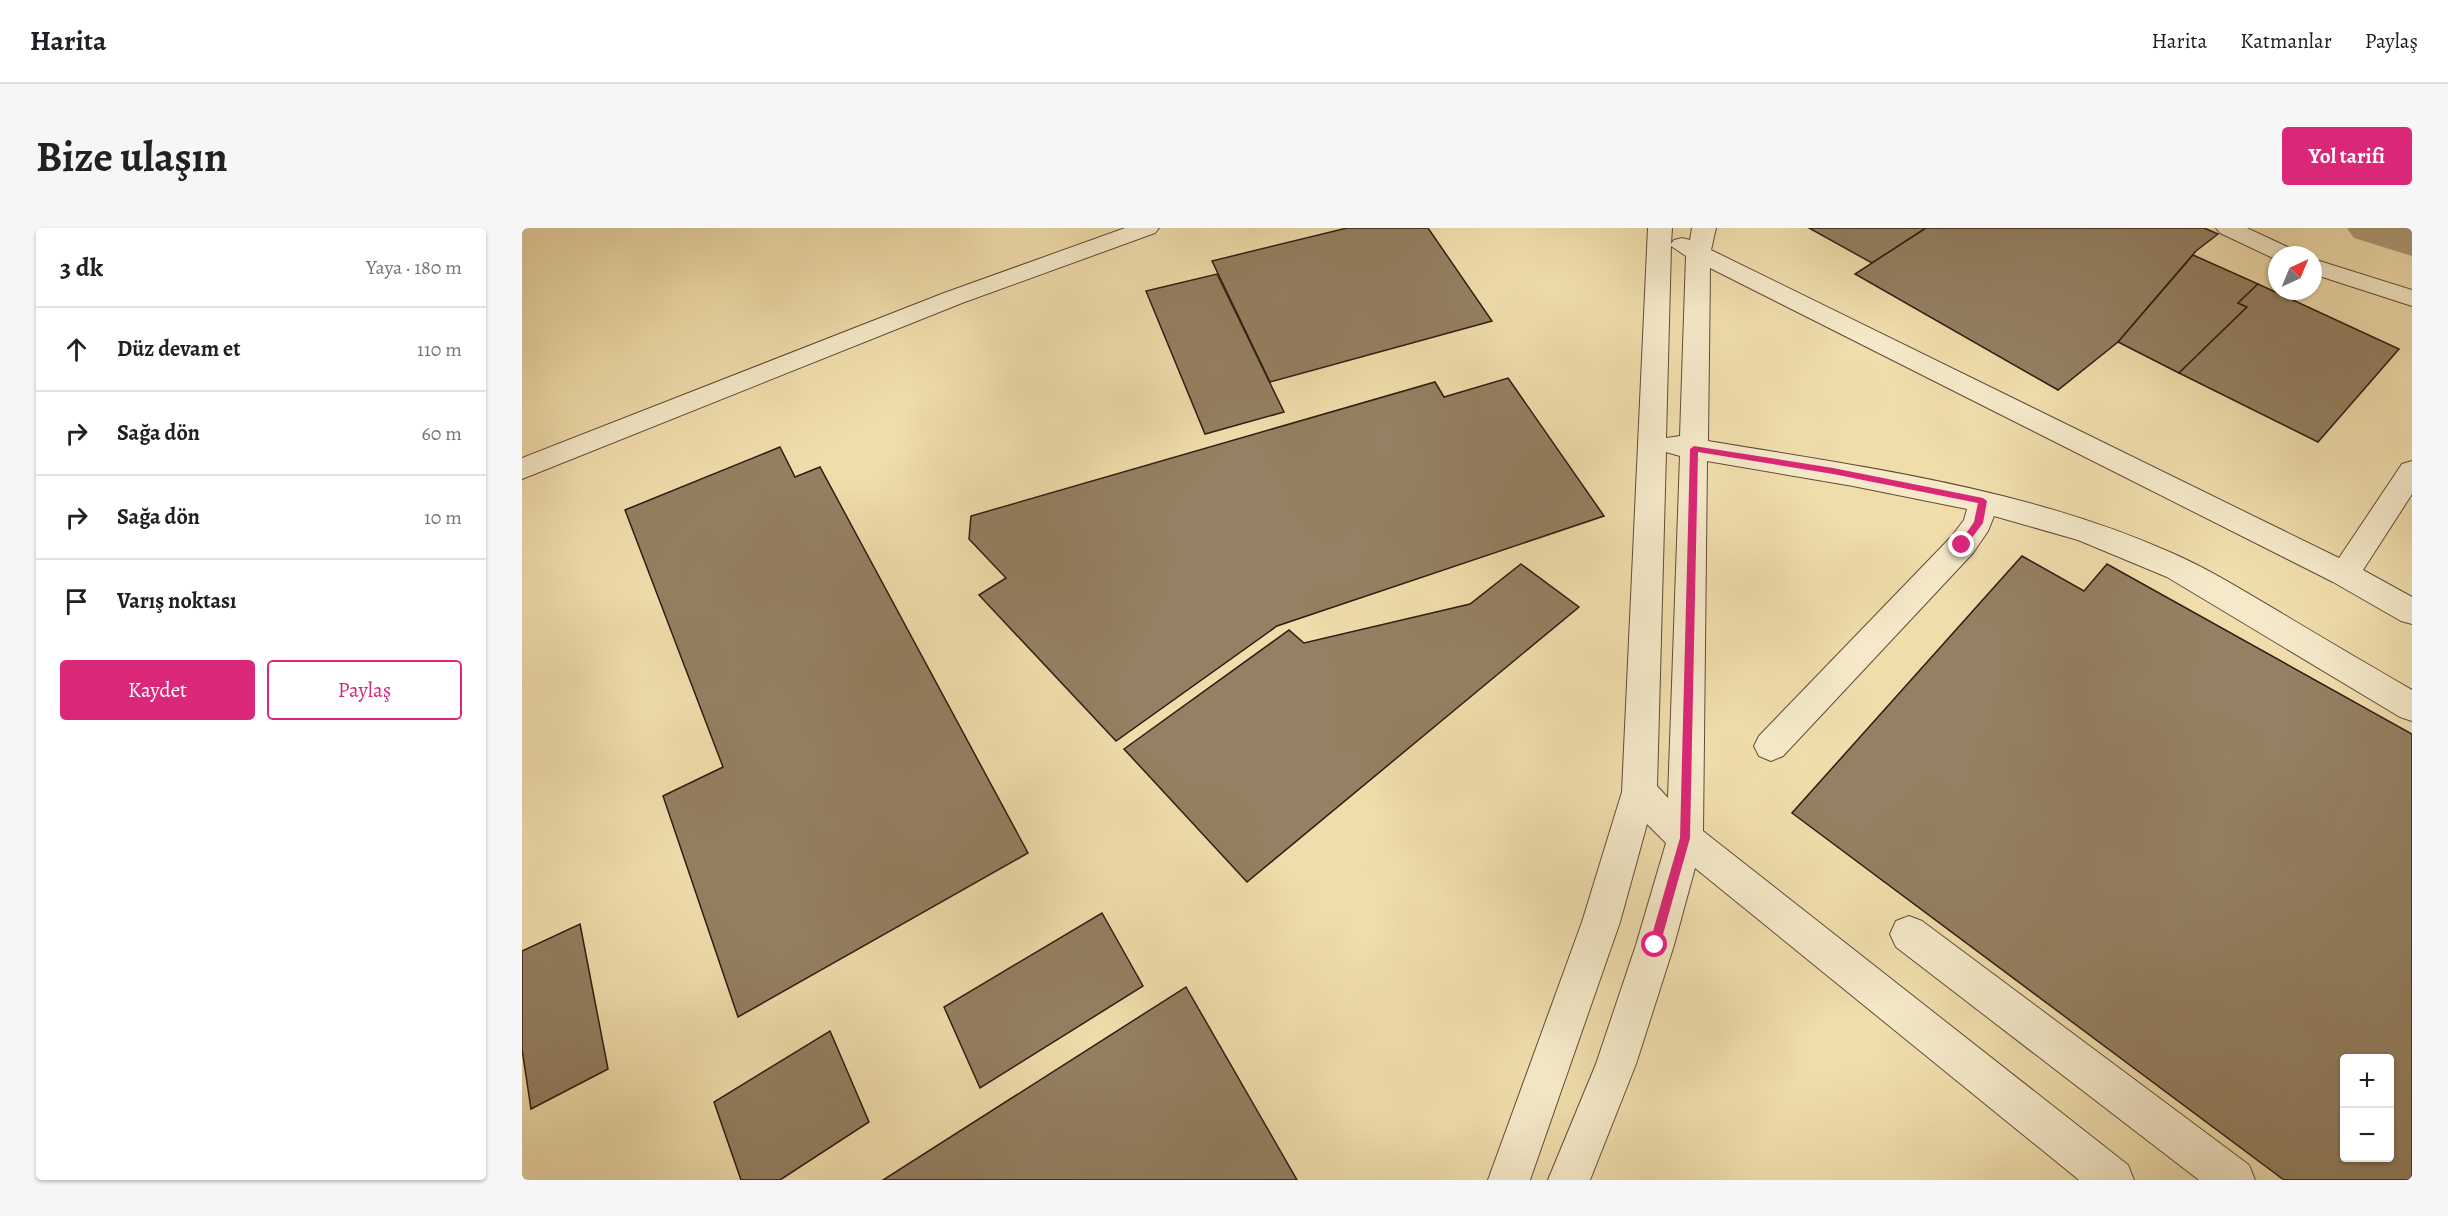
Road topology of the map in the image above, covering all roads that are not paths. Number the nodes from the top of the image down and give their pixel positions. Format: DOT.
graph roads {
  1 [pos="1147,228"];
  2 [pos="2228,228"];
  3 [pos="1655,230"];
  4 [pos="1701,241"];
  5 [pos="2268,247"];
  6 [pos="2322,269"];
  7 [pos="2412,298"];
  8 [pos="1652,441"];
  9 [pos="1694,449"];
  10 [pos="522,469"];
  11 [pos="2412,471"];
  12 [pos="1983,501"];
  13 [pos="2344,574"];
  14 [pos="2412,612"];
  15 [pos="2412,707"];
  16 [pos="1771,746"];
  17 [pos="1639,792"];
  18 [pos="1685,838"];
  19 [pos="1909,934"];
  20 [pos="1509,1180"];
  21 [pos="1569,1180"];
  22 [pos="2113,1180"];
  23 [pos="2234,1180"];
  1 -- 10 [label="lane"];
  2 -- 5 [label="lane"];
  3 -- 4 [label="lane"];
  3 -- 8 [label="lane"];
  4 -- 9 [label="lane"];
  4 -- 13 [label="lane"];
  6 -- 7 [label="lane"];
  8 -- 9 [label="lane"];
  8 -- 17 [label="lane"];
  9 -- 12 [label="lane"];
  9 -- 18 [label="lane"];
  11 -- 13 [label="lane"];
  12 -- 15 [label="lane"];
  12 -- 16 [label="lane"];
  13 -- 14 [label="lane"];
  17 -- 18 [label="lane"];
  17 -- 20 [label="lane"];
  18 -- 21 [label="lane"];
  18 -- 22 [label="lane"];
  19 -- 23 [label="lane"];
}
